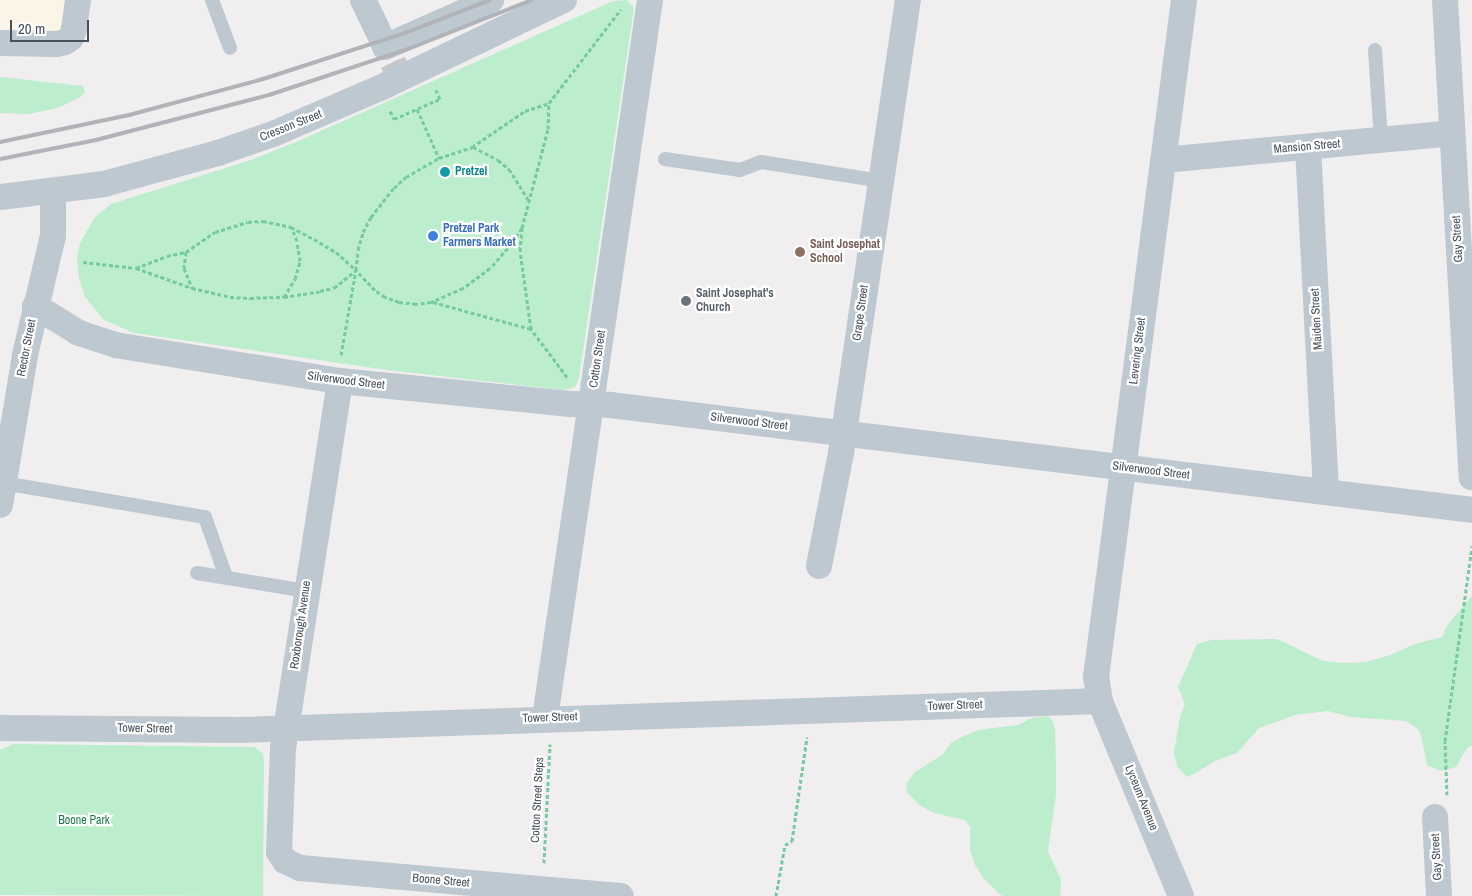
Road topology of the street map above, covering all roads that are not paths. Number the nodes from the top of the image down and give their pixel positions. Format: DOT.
graph roads {
  1 [pos="78,0"];
  2 [pos="212,0"];
  3 [pos="364,0"];
  4 [pos="491,0"];
  5 [pos="564,0"];
  6 [pos="650,0"];
  7 [pos="908,0"];
  8 [pos="1184,0"];
  9 [pos="1445,0"];
  10 [pos="0,43"];
  11 [pos="230,48"];
  12 [pos="1375,50"];
  13 [pos="390,55"];
  14 [pos="1452,133"];
  15 [pos="1380,140"];
  16 [pos="1308,147"];
  17 [pos="665,159"];
  18 [pos="1163,160"];
  19 [pos="881,181"];
  20 [pos="53,192"];
  21 [pos="0,197"];
  22 [pos="35,306"];
  23 [pos="341,368"];
  24 [pos="591,404"];
  25 [pos="844,434"];
  26 [pos="1123,467"];
  27 [pos="1472,477"];
  28 [pos="1326,491"];
  29 [pos="2,494"];
  30 [pos="1472,510"];
  31 [pos="819,566"];
  32 [pos="197,573"];
  33 [pos="226,578"];
  34 [pos="306,591"];
  35 [pos="1100,701"];
  36 [pos="0,728"];
  37 [pos="286,728"];
  38 [pos="548,729"];
  39 [pos="1435,817"];
  40 [pos="292,866"];
  41 [pos="621,896"];
  42 [pos="1181,896"];
  43 [pos="1439,896"];
  1 -- 10 [label="street"];
  2 -- 11 [label="lane"];
  3 -- 13 [label="street"];
  4 -- 13 [label="street, Cresson Street"];
  5 -- 13 [label="street, Cresson Street"];
  6 -- 24 [label="street, Cotton Street"];
  7 -- 19 [label="street, Grape Street"];
  8 -- 18 [label="street, Levering Street"];
  9 -- 14 [label="street, Gay Street"];
  12 -- 15 [label="lane"];
  13 -- 20 [label="street, Cresson Street"];
  14 -- 15 [label="street, Mansion Street"];
  14 -- 27 [label="street, Gay Street"];
  15 -- 16 [label="street, Mansion Street"];
  16 -- 18 [label="street, Mansion Street"];
  16 -- 28 [label="street, Maiden Street"];
  17 -- 19 [label="lane"];
  18 -- 26 [label="street, Levering Street"];
  19 -- 25 [label="street, Grape Street"];
  20 -- 21 [label="street, Cresson Street"];
  20 -- 22 [label="street, Rector Street"];
  22 -- 23 [label="street, Silverwood Street"];
  22 -- 29 [label="street, Rector Street"];
  23 -- 24 [label="street, Silverwood Street"];
  23 -- 34 [label="street, Roxborough Avenue"];
  24 -- 25 [label="street, Silverwood Street"];
  24 -- 38 [label="street, Cotton Street"];
  25 -- 26 [label="street, Silverwood Street"];
  25 -- 31 [label="street, Grape Street"];
  26 -- 28 [label="street, Silverwood Street"];
  26 -- 35 [label="street, Levering Street"];
  28 -- 30 [label="street, Silverwood Street"];
  29 -- 33 [label="lane"];
  32 -- 33 [label="lane"];
  33 -- 34 [label="lane"];
  34 -- 37 [label="street, Roxborough Avenue"];
  35 -- 38 [label="street, Tower Street"];
  35 -- 42 [label="street, Lyceum Avenue"];
  36 -- 37 [label="street, Tower Street"];
  37 -- 38 [label="street, Tower Street"];
  37 -- 40 [label="street, Roxborough Avenue"];
  39 -- 43 [label="street, Gay Street"];
  40 -- 41 [label="street, Boone Street"];
}
